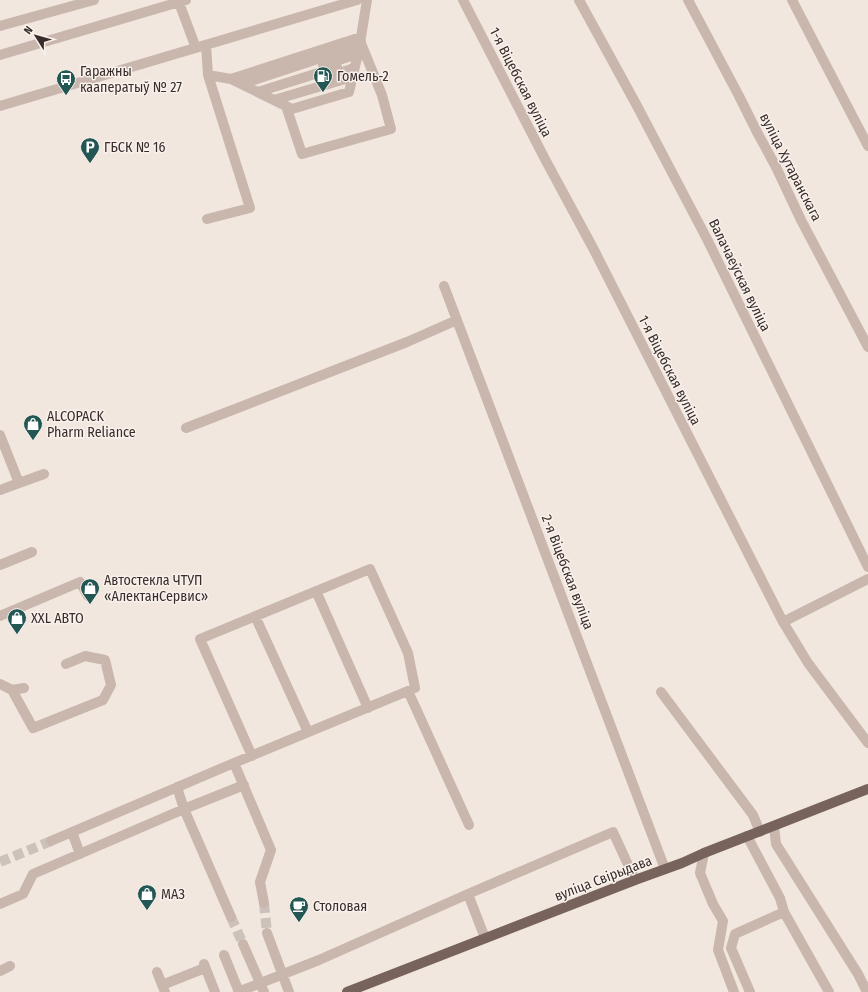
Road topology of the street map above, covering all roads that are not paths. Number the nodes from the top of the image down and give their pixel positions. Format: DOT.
graph roads {
  1 [pos="94,0"];
  2 [pos="357,0"];
  3 [pos="367,0"];
  4 [pos="463,0"];
  5 [pos="579,0"];
  6 [pos="688,0"];
  7 [pos="792,0"];
  8 [pos="181,1"];
  9 [pos="0,26"];
  10 [pos="201,47"];
  11 [pos="0,55"];
  12 [pos="357,58"];
  13 [pos="208,75"];
  14 [pos="231,79"];
  15 [pos="266,96"];
  16 [pos="0,106"];
  17 [pos="868,146"];
  18 [pos="207,220"];
  19 [pos="444,286"];
  20 [pos="457,320"];
  21 [pos="868,347"];
  22 [pos="186,428"];
  23 [pos="0,435"];
  24 [pos="44,474"];
  25 [pos="19,483"];
  26 [pos="0,490"];
  27 [pos="32,552"];
  28 [pos="865,553"];
  29 [pos="0,565"];
  30 [pos="868,567"];
  31 [pos="868,579"];
  32 [pos="316,591"];
  33 [pos="88,596"];
  34 [pos="0,616"];
  35 [pos="255,616"];
  36 [pos="784,622"];
  37 [pos="66,664"];
  38 [pos="0,684"];
  39 [pos="24,688"];
  40 [pos="12,690"];
  41 [pos="408,691"];
  42 [pos="661,692"];
  43 [pos="368,708"];
  44 [pos="308,732"];
  45 [pos="868,743"];
  46 [pos="252,756"];
  47 [pos="234,763"];
  48 [pos="244,785"];
  49 [pos="178,788"];
  50 [pos="868,789"];
  51 [pos="184,809"];
  52 [pos="469,825"];
  53 [pos="774,826"];
  54 [pos="72,832"];
  55 [pos="760,832"];
  56 [pos="747,836"];
  57 [pos="51,841"];
  58 [pos="704,853"];
  59 [pos="80,854"];
  60 [pos="665,869"];
  61 [pos="635,880"];
  62 [pos="468,894"];
  63 [pos="264,903"];
  64 [pos="0,904"];
  65 [pos="784,912"];
  66 [pos="231,917"];
  67 [pos="267,933"];
  68 [pos="485,938"];
  69 [pos="243,944"];
  70 [pos="224,955"];
  71 [pos="10,966"];
  72 [pos="0,971"];
  73 [pos="157,972"];
  74 [pos="282,976"];
  75 [pos="163,988"];
  76 [pos="263,988"];
  77 [pos="215,992"];
  78 [pos="239,992"];
  79 [pos="289,992"];
  80 [pos="348,992"];
  81 [pos="734,992"];
  82 [pos="750,992"];
  83 [pos="829,992"];
  84 [pos="867,992"];
  1 -- 9 [label="street"];
  2 -- 10 [label="street"];
  3 -- 12 [label="street"];
  4 -- 36 [label="street, 1-я Віцебская вуліца"];
  5 -- 28 [label="street, Валачаеўская вуліца"];
  6 -- 21 [label="street, вуліца Хутаранскага"];
  7 -- 17 [label="street"];
  8 -- 10 [label="street"];
  8 -- 11 [label="street"];
  10 -- 13 [label="street"];
  10 -- 16 [label="street"];
  12 -- 14 [label="street"];
  12 -- 15 [label="street"];
  12 -- 15 [label="street"];
  12 -- 15 [label="street"];
  12 -- 15 [label="street"];
  13 -- 14 [label="street"];
  13 -- 18 [label="street"];
  14 -- 15 [label="street"];
  19 -- 20 [label="street, 2-я Віцебская вуліца"];
  20 -- 22 [label="street"];
  20 -- 60 [label="street, 2-я Віцебская вуліца"];
  23 -- 25 [label="street"];
  24 -- 25 [label="street"];
  25 -- 26 [label="street"];
  27 -- 29 [label="street"];
  28 -- 30 [label="street, Валачаеўская вуліца"];
  31 -- 36 [label="street"];
  32 -- 35 [label="street"];
  32 -- 41 [label="street"];
  32 -- 43 [label="street"];
  33 -- 34 [label="street"];
  35 -- 44 [label="street"];
  35 -- 46 [label="street"];
  36 -- 45 [label="street, 1-я Віцебская вуліца"];
  37 -- 40 [label="street"];
  38 -- 40 [label="street"];
  39 -- 40 [label="street"];
  41 -- 43 [label="street"];
  41 -- 52 [label="street"];
  42 -- 55 [label="street"];
  43 -- 44 [label="street"];
  44 -- 46 [label="street"];
  46 -- 47 [label="street"];
  47 -- 48 [label="street"];
  47 -- 49 [label="street"];
  48 -- 51 [label="street"];
  48 -- 63 [label="street"];
  49 -- 51 [label="street"];
  49 -- 54 [label="street"];
  50 -- 53 [label="main road, вуліца Свірыдава"];
  51 -- 59 [label="street"];
  51 -- 66 [label="street"];
  53 -- 55 [label="main road, вуліца Свірыдава"];
  53 -- 84 [label="street"];
  54 -- 57 [label="street"];
  54 -- 59 [label="street"];
  55 -- 56 [label="main road, вуліца Свірыдава"];
  56 -- 58 [label="main road, вуліца Свірыдава"];
  56 -- 65 [label="street"];
  58 -- 60 [label="main road, вуліца Свірыдава"];
  58 -- 81 [label="street"];
  59 -- 64 [label="street"];
  60 -- 61 [label="main road, вуліца Свірыдава"];
  61 -- 62 [label="street"];
  61 -- 68 [label="main road, вуліца Свірыдава"];
  62 -- 68 [label="street"];
  62 -- 74 [label="street"];
  65 -- 82 [label="street"];
  65 -- 83 [label="street"];
  67 -- 74 [label="street"];
  68 -- 80 [label="main road, вуліца Свірыдава"];
  69 -- 76 [label="street"];
  70 -- 78 [label="street"];
  71 -- 72 [label="street"];
  73 -- 75 [label="street"];
  74 -- 76 [label="street"];
  74 -- 79 [label="street"];
  75 -- 77 [label="street"];
  76 -- 78 [label="street"];
}
